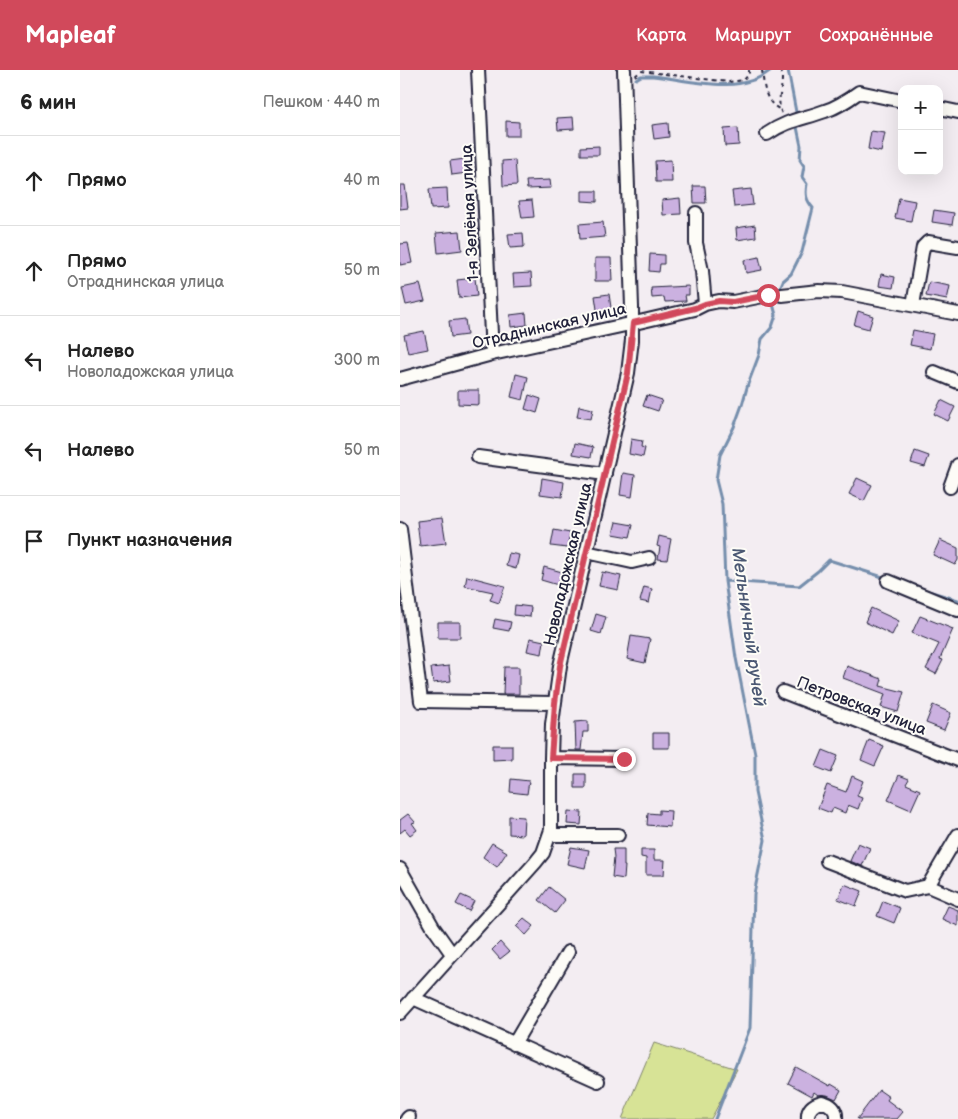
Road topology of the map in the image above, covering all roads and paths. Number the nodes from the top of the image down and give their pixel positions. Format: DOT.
graph roads {
  1 [pos="478,70"];
  2 [pos="749,70"];
  3 [pos="762,70"];
  4 [pos="781,70"];
  5 [pos="628,74"];
  6 [pos="898,100"];
  7 [pos="780,109"];
  8 [pos="943,109"];
  9 [pos="958,112"];
  10 [pos="787,122"];
  11 [pos="767,134"];
  12 [pos="696,213"];
  13 [pos="958,247"];
  14 [pos="768,295"];
  15 [pos="782,295"];
  16 [pos="705,304"];
  17 [pos="913,305"];
  18 [pos="958,314"];
  19 [pos="633,323"];
  20 [pos="492,354"];
  21 [pos="934,372"];
  22 [pos="400,379"];
  23 [pos="958,382"];
  24 [pos="478,457"];
  25 [pos="958,465"];
  26 [pos="605,474"];
  27 [pos="950,486"];
  28 [pos="400,529"];
  29 [pos="586,552"];
  30 [pos="649,558"];
  31 [pos="888,581"];
  32 [pos="958,610"];
  33 [pos="783,692"];
  34 [pos="555,703"];
  35 [pos="551,758"];
  36 [pos="624,759"];
  37 [pos="958,760"];
  38 [pos="550,835"];
  39 [pos="618,835"];
  40 [pos="958,835"];
  41 [pos="827,861"];
  42 [pos="400,869"];
  43 [pos="928,886"];
  44 [pos="958,899"];
  45 [pos="568,952"];
  46 [pos="452,954"];
  47 [pos="413,998"];
  48 [pos="400,1012"];
  49 [pos="514,1044"];
  50 [pos="598,1081"];
  51 [pos="808,1119"];
  52 [pos="836,1119"];
  1 -- 20 [label="street, 1-я Зелёная улица"];
  2 -- 5 [label="path"];
  3 -- 7 [label="path"];
  4 -- 7 [label="path"];
  5 -- 19 [label="street, Новоладожская улица"];
  6 -- 10 [label="street"];
  7 -- 10 [label="path"];
  8 -- 9 [label="street"];
  10 -- 11 [label="street"];
  12 -- 16 [label="street"];
  13 -- 17 [label="street"];
  14 -- 16 [label="street, Отраднинская улица"];
  15 -- 17 [label="street"];
  16 -- 19 [label="street, Отраднинская улица"];
  17 -- 18 [label="street"];
  19 -- 20 [label="street, Отраднинская улица"];
  19 -- 26 [label="street, Новоладожская улица"];
  20 -- 22 [label="street, Отраднинская улица"];
  21 -- 23 [label="street"];
  24 -- 26 [label="street"];
  25 -- 27 [label="street"];
  26 -- 29 [label="street, Новоладожская улица"];
  28 -- 34 [label="street"];
  29 -- 30 [label="street"];
  29 -- 34 [label="street, Новоладожская улица"];
  31 -- 32 [label="street"];
  33 -- 37 [label="street, Петровская улица"];
  34 -- 35 [label="street, Новоладожская улица"];
  35 -- 36 [label="street"];
  35 -- 38 [label="street, Новоладожская улица"];
  38 -- 39 [label="street"];
  38 -- 46 [label="street, Новоладожская улица"];
  40 -- 43 [label="street"];
  41 -- 43 [label="street"];
  42 -- 46 [label="street"];
  43 -- 44 [label="street"];
  45 -- 49 [label="street"];
  46 -- 47 [label="street, Новоладожская улица"];
  47 -- 48 [label="street, Новоладожская улица"];
  47 -- 49 [label="street"];
  49 -- 50 [label="street"];
  51 -- 52 [label="street"];
}
